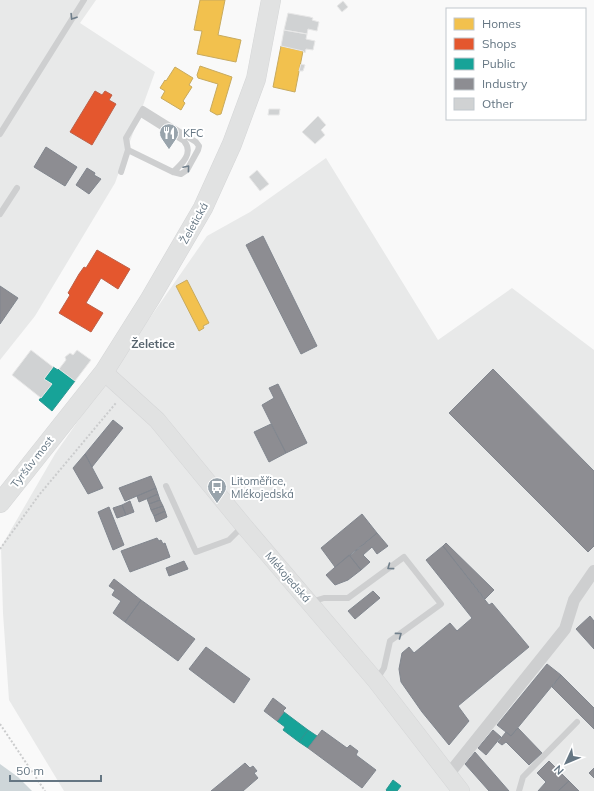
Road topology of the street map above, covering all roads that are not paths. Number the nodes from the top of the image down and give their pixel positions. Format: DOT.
graph roads {
  1 [pos="84,0"];
  2 [pos="271,0"];
  3 [pos="141,114"];
  4 [pos="0,134"];
  5 [pos="128,150"];
  6 [pos="121,172"];
  7 [pos="173,172"];
  8 [pos="16,188"];
  9 [pos="0,214"];
  10 [pos="104,372"];
  11 [pos="64,421"];
  12 [pos="166,486"];
  13 [pos="0,503"];
  14 [pos="244,526"];
  15 [pos="594,571"];
  16 [pos="310,603"];
  17 [pos="376,681"];
  18 [pos="577,722"];
  19 [pos="448,775"];
  20 [pos="461,791"];
  21 [pos="519,791"];
  1 -- 4 [label="lane, one-way"];
  2 -- 10 [label="main road, Želetická"];
  3 -- 5 [label="lane"];
  3 -- 7 [label="lane"];
  7 -- 3 [label="lane, one-way"];
  5 -- 6 [label="lane"];
  5 -- 7 [label="lane"];
  8 -- 9 [label="lane"];
  10 -- 11 [label="main road, Želetická"];
  10 -- 14 [label="street, Mlékojedská"];
  11 -- 13 [label="main road, Tyršův most"];
  12 -- 14 [label="lane"];
  14 -- 16 [label="street, Mlékojedská"];
  15 -- 19 [label="street"];
  16 -- 17 [label="street, Mlékojedská"];
  17 -- 16 [label="lane, one-way"];
  17 -- 19 [label="street, Mlékojedská"];
  18 -- 21 [label="lane"];
  19 -- 20 [label="street, Mlékojedská"];
}
